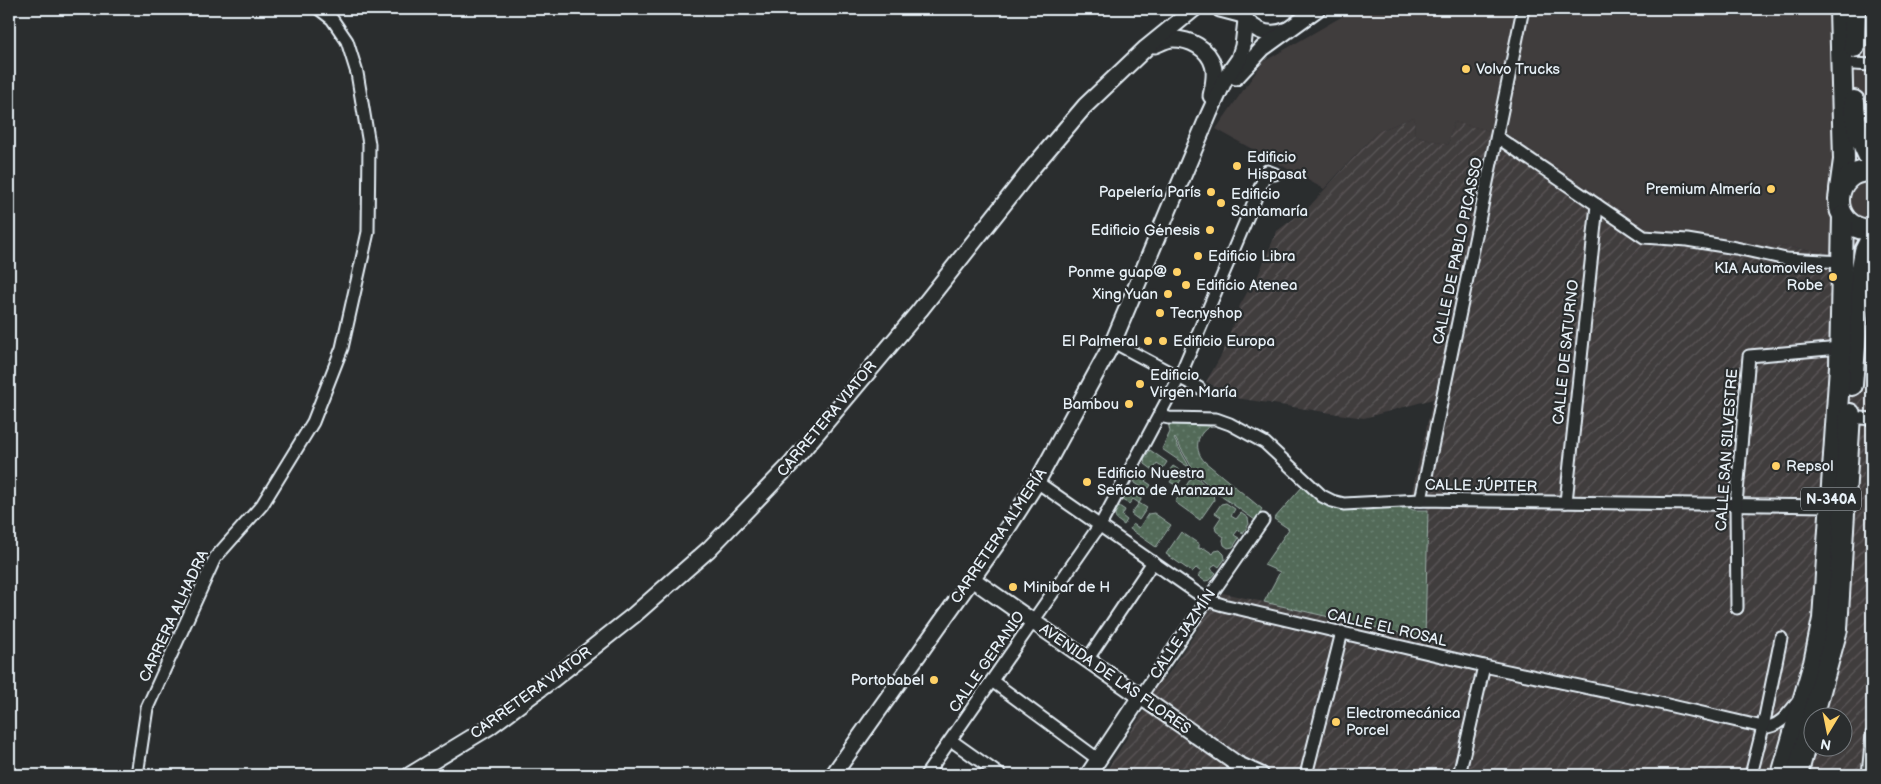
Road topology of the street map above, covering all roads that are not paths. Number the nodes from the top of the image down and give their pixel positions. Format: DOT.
graph roads {
  1 [pos="319,9"];
  2 [pos="1194,9"];
  3 [pos="1203,9"];
  4 [pos="1220,9"];
  5 [pos="1317,9"];
  6 [pos="1523,9"];
  7 [pos="1840,9"];
  8 [pos="1855,9"];
  9 [pos="1243,15"];
  10 [pos="1172,26"];
  11 [pos="1290,28"];
  12 [pos="1146,48"];
  13 [pos="1863,65"];
  14 [pos="1208,114"];
  15 [pos="1497,137"];
  16 [pos="1872,163"];
  17 [pos="1872,172"];
  18 [pos="1275,174"];
  19 [pos="1840,189"];
  20 [pos="1597,205"];
  21 [pos="1843,216"];
  22 [pos="1872,230"];
  23 [pos="1872,237"];
  24 [pos="1843,262"];
  25 [pos="1113,342"];
  26 [pos="1848,346"];
  27 [pos="1179,378"];
  28 [pos="1199,388"];
  29 [pos="1159,416"];
  30 [pos="1850,417"];
  31 [pos="1872,419"];
  32 [pos="1038,482"];
  33 [pos="1421,500"];
  34 [pos="1566,502"];
  35 [pos="1736,504"];
  36 [pos="1831,506"];
  37 [pos="1263,520"];
  38 [pos="1099,525"];
  39 [pos="1153,562"];
  40 [pos="972,579"];
  41 [pos="1206,600"];
  42 [pos="1737,608"];
  43 [pos="1033,622"];
  44 [pos="1342,632"];
  45 [pos="1781,638"];
  46 [pos="1087,660"];
  47 [pos="1484,666"];
  48 [pos="992,680"];
  49 [pos="1805,695"];
  50 [pos="1140,697"];
  51 [pos="1763,727"];
  52 [pos="1872,734"];
  53 [pos="952,741"];
  54 [pos="1099,760"];
  55 [pos="137,775"];
  56 [pos="410,775"];
  57 [pos="832,775"];
  58 [pos="926,775"];
  59 [pos="1000,775"];
  60 [pos="1088,775"];
  61 [pos="1260,775"];
  62 [pos="1306,775"];
  63 [pos="1459,775"];
  64 [pos="1750,775"];
  65 [pos="1782,775"];
  66 [pos="1797,775"];
  67 [pos="1868,775"];
  1 -- 55 [label="street, CARRERA ALHADRA"];
  2 -- 10 [label="main road, CARRETERA VIATOR"];
  3 -- 10 [label="main road"];
  4 -- 9 [label="main road"];
  5 -- 11 [label="main road"];
  6 -- 15 [label="street, CALLE DE PABLO PICASSO"];
  7 -- 19 [label="highway, N-340A"];
  8 -- 13 [label="highway"];
  9 -- 11 [label="main road"];
  9 -- 14 [label="main road"];
  10 -- 12 [label="main road, CARRETERA VIATOR"];
  11 -- 14 [label="main road"];
  12 -- 14 [label="main road"];
  12 -- 56 [label="main road, CARRETERA VIATOR"];
  13 -- 16 [label="highway"];
  14 -- 25 [label="main road, CARRETERA ALMERÍA"];
  15 -- 20 [label="street"];
  15 -- 33 [label="street, CALLE DE PABLO PICASSO"];
  17 -- 19 [label="highway"];
  18 -- 27 [label="street, CALLE GERANIO"];
  19 -- 21 [label="highway, N-340A"];
  20 -- 24 [label="street"];
  20 -- 34 [label="street, CALLE DE SATURNO"];
  21 -- 22 [label="highway"];
  21 -- 24 [label="highway, N-340A"];
  23 -- 26 [label="highway, N-340A"];
  24 -- 26 [label="highway, N-340A"];
  25 -- 27 [label="street"];
  25 -- 32 [label="main road, CARRETERA ALMERÍA"];
  26 -- 30 [label="highway, N-340A"];
  26 -- 35 [label="street, CALLE SAN SILVESTRE"];
  26 -- 36 [label="highway, N-340A"];
  27 -- 28 [label="street"];
  27 -- 29 [label="street, CALLE GERANIO"];
  29 -- 33 [label="street, CALLE JÚPITER"];
  29 -- 38 [label="street, CALLE GERANIO"];
  30 -- 31 [label="street"];
  30 -- 66 [label="highway, N-340A"];
  32 -- 38 [label="street, CALLE EL ROSAL"];
  32 -- 40 [label="main road, CARRETERA ALMERÍA"];
  33 -- 34 [label="street, CALLE JÚPITER"];
  34 -- 35 [label="street, CALLE JÚPITER"];
  35 -- 36 [label="street, CALLE JÚPITER"];
  35 -- 42 [label="street, CALLE SAN SILVESTRE"];
  36 -- 49 [label="highway, N-340A"];
  37 -- 41 [label="street, CALLE JAZMÍN"];
  38 -- 39 [label="street, CALLE EL ROSAL"];
  38 -- 43 [label="street, CALLE GERANIO"];
  39 -- 41 [label="street, CALLE EL ROSAL"];
  39 -- 46 [label="street"];
  40 -- 43 [label="main road, AVENIDA DE LAS FLORES"];
  40 -- 57 [label="main road, CARRETERA ALMERÍA"];
  41 -- 44 [label="street, CALLE EL ROSAL"];
  41 -- 50 [label="street, CALLE JAZMÍN"];
  43 -- 46 [label="main road, AVENIDA DE LAS FLORES"];
  43 -- 48 [label="street, CALLE GERANIO"];
  44 -- 47 [label="street, CALLE EL ROSAL"];
  44 -- 62 [label="street"];
  45 -- 51 [label="street"];
  46 -- 50 [label="main road, AVENIDA DE LAS FLORES"];
  47 -- 51 [label="street, CALLE EL ROSAL"];
  47 -- 63 [label="street"];
  48 -- 53 [label="street, CALLE GERANIO"];
  48 -- 54 [label="street"];
  49 -- 51 [label="street"];
  49 -- 65 [label="highway, N-340A"];
  50 -- 54 [label="main road, CALLE JAZMÍN"];
  50 -- 61 [label="main road, AVENIDA DE LAS FLORES"];
  51 -- 64 [label="street"];
  52 -- 67 [label="street"];
  53 -- 58 [label="street, CALLE GERANIO"];
  53 -- 59 [label="street"];
  54 -- 60 [label="main road, CALLE JAZMÍN"];
}
